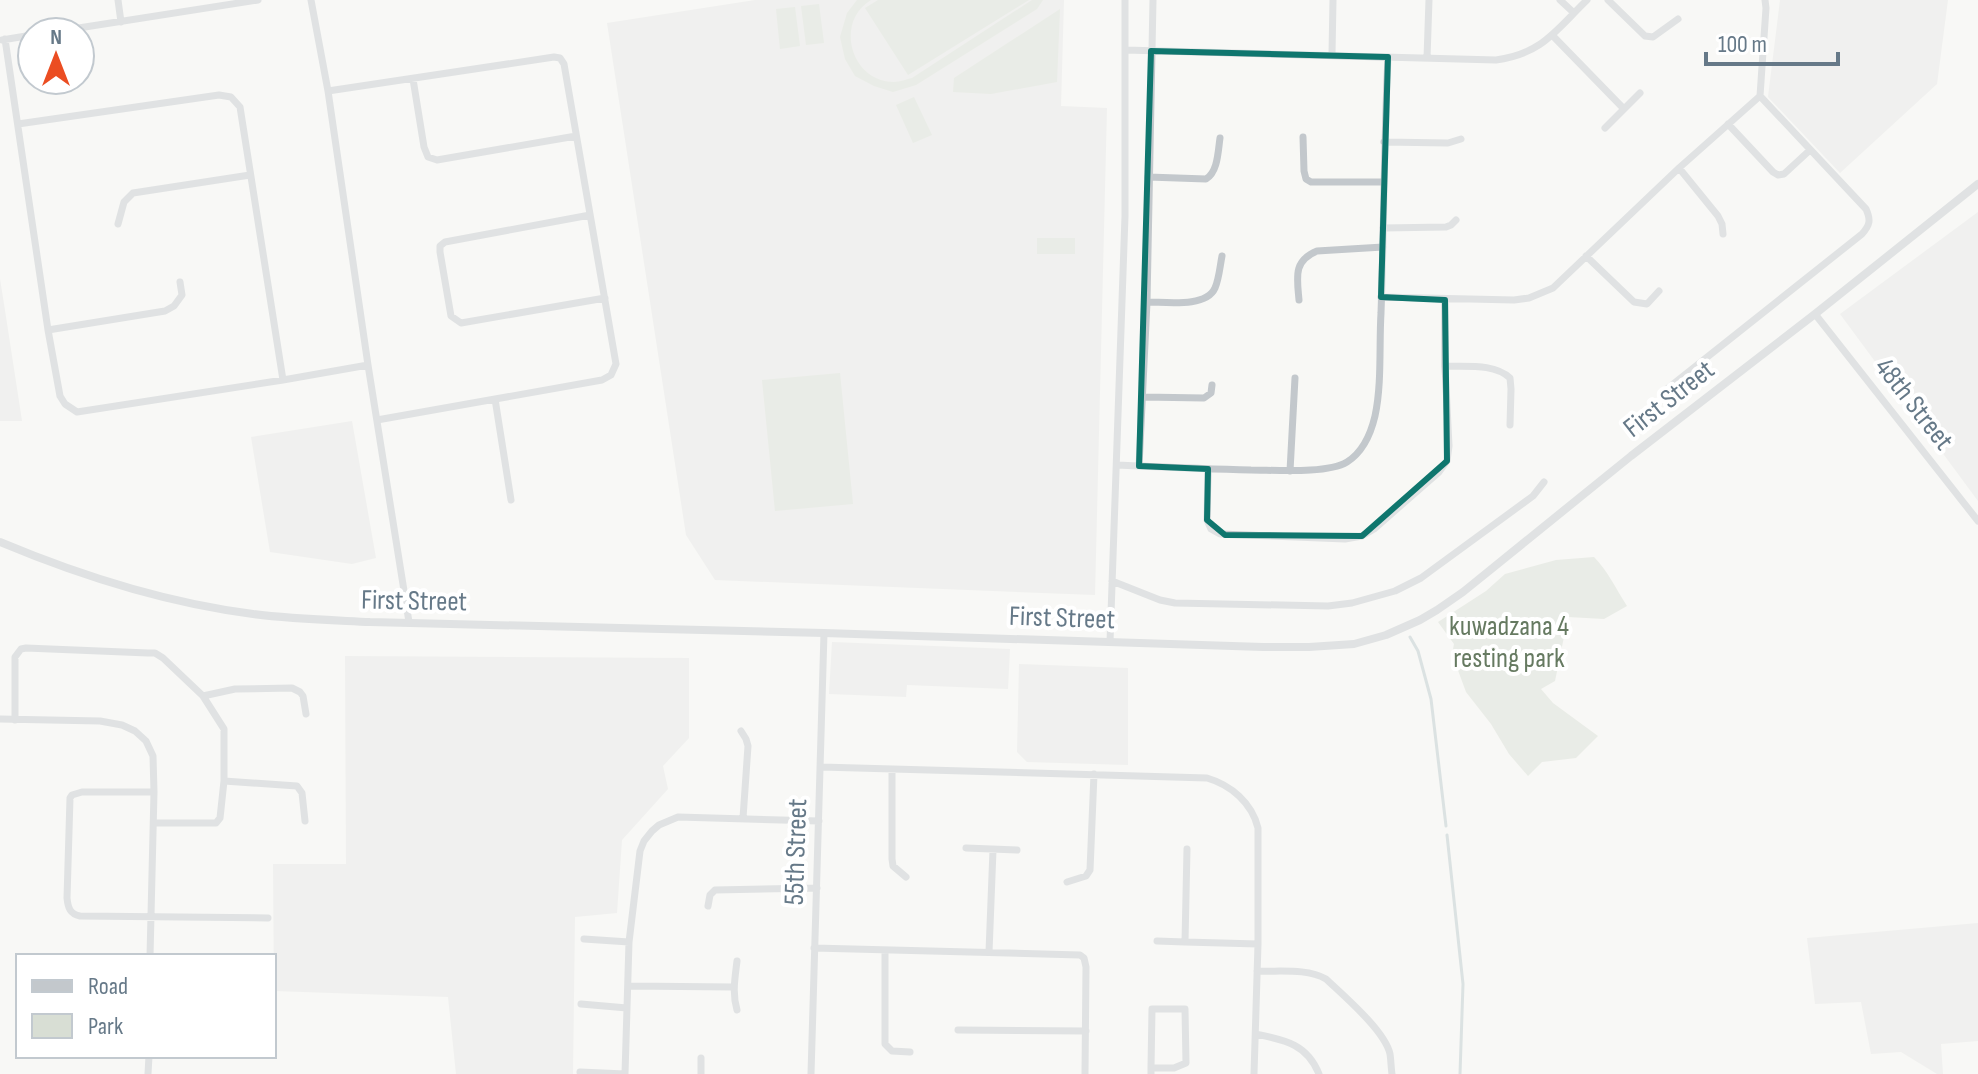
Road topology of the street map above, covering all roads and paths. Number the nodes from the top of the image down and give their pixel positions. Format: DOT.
graph roads {
  1 [pos="118,0"];
  2 [pos="258,0"];
  3 [pos="311,0"];
  4 [pos="1125,0"];
  5 [pos="1153,0"];
  6 [pos="1333,0"];
  7 [pos="1429,0"];
  8 [pos="1560,0"];
  9 [pos="1587,0"];
  10 [pos="1608,0"];
  11 [pos="1765,0"];
  12 [pos="1574,13"];
  13 [pos="1678,19"];
  14 [pos="121,22"];
  15 [pos="96,26"];
  16 [pos="1552,35"];
  17 [pos="2,40"];
  18 [pos="1125,50"];
  19 [pos="1151,51"];
  20 [pos="1332,54"];
  21 [pos="1388,57"];
  22 [pos="1427,58"];
  23 [pos="413,79"];
  24 [pos="328,91"];
  25 [pos="1640,93"];
  26 [pos="1760,96"];
  27 [pos="1624,109"];
  28 [pos="18,124"];
  29 [pos="1728,124"];
  30 [pos="1605,128"];
  31 [pos="576,136"];
  32 [pos="1303,137"];
  33 [pos="1220,138"];
  34 [pos="1461,139"];
  35 [pos="1384,142"];
  36 [pos="1810,150"];
  37 [pos="1679,168"];
  38 [pos="250,175"];
  39 [pos="1148,177"];
  40 [pos="1383,182"];
  41 [pos="1978,184"];
  42 [pos="590,215"];
  43 [pos="1456,220"];
  44 [pos="118,224"];
  45 [pos="1383,228"];
  46 [pos="1723,234"];
  47 [pos="1383,247"];
  48 [pos="1222,256"];
  49 [pos="1586,256"];
  50 [pos="180,282"];
  51 [pos="1659,291"];
  52 [pos="1381,297"];
  53 [pos="605,298"];
  54 [pos="1299,300"];
  55 [pos="1445,300"];
  56 [pos="1147,302"];
  57 [pos="1815,314"];
  58 [pos="48,330"];
  59 [pos="368,365"];
  60 [pos="1445,366"];
  61 [pos="1295,378"];
  62 [pos="283,380"];
  63 [pos="1212,385"];
  64 [pos="1667,389"];
  65 [pos="1143,397"];
  66 [pos="495,399"];
  67 [pos="377,420"];
  68 [pos="1510,425"];
  69 [pos="1117,465"];
  70 [pos="1139,466"];
  71 [pos="1208,469"];
  72 [pos="1290,471"];
  73 [pos="1544,482"];
  74 [pos="511,500"];
  75 [pos="1978,521"];
  76 [pos="0,542"];
  77 [pos="1112,581"];
  78 [pos="409,622"];
  79 [pos="824,633"];
  80 [pos="1110,642"];
  81 [pos="203,696"];
  82 [pos="306,714"];
  83 [pos="0,719"];
  84 [pos="15,720"];
  85 [pos="741,731"];
  86 [pos="821,767"];
  87 [pos="892,769"];
  88 [pos="1094,774"];
  89 [pos="224,781"];
  90 [pos="154,792"];
  91 [pos="743,818"];
  92 [pos="305,821"];
  93 [pos="819,821"];
  94 [pos="154,823"];
  95 [pos="966,848"];
  96 [pos="1187,849"];
  97 [pos="993,850"];
  98 [pos="1017,850"];
  99 [pos="906,877"];
  100 [pos="1067,882"];
  101 [pos="817,888"];
  102 [pos="708,906"];
  103 [pos="152,917"];
  104 [pos="268,918"];
  105 [pos="584,939"];
  106 [pos="1157,941"];
  107 [pos="629,942"];
  108 [pos="1185,942"];
  109 [pos="1258,944"];
  110 [pos="814,948"];
  111 [pos="885,950"];
  112 [pos="989,952"];
  113 [pos="150,954"];
  114 [pos="737,961"];
  115 [pos="1257,971"];
  116 [pos="628,986"];
  117 [pos="733,987"];
  118 [pos="581,1004"];
  119 [pos="627,1008"];
  120 [pos="737,1010"];
  121 [pos="958,1030"];
  122 [pos="1086,1031"];
  123 [pos="1256,1034"];
  124 [pos="910,1052"];
  125 [pos="701,1058"];
  126 [pos="1151,1071"];
  127 [pos="580,1072"];
  128 [pos="625,1074"];
  129 [pos="701,1074"];
  130 [pos="811,1074"];
  131 [pos="1085,1074"];
  132 [pos="1254,1074"];
  133 [pos="1319,1074"];
  134 [pos="1392,1074"];
  1 -- 14 [label="street"];
  2 -- 14 [label="street"];
  3 -- 24 [label="street"];
  4 -- 18 [label="street"];
  5 -- 19 [label="street"];
  6 -- 20 [label="street"];
  7 -- 22 [label="street"];
  8 -- 12 [label="street"];
  9 -- 12 [label="street"];
  10 -- 13 [label="street"];
  11 -- 26 [label="street"];
  12 -- 16 [label="street"];
  14 -- 15 [label="street"];
  16 -- 22 [label="street"];
  16 -- 27 [label="street"];
  17 -- 28 [label="street"];
  18 -- 19 [label="street"];
  18 -- 69 [label="street"];
  19 -- 20 [label="street"];
  19 -- 39 [label="street"];
  20 -- 21 [label="street"];
  21 -- 22 [label="street"];
  21 -- 35 [label="street"];
  23 -- 24 [label="street"];
  23 -- 31 [label="street"];
  23 -- 31 [label="street"];
  24 -- 59 [label="street"];
  25 -- 27 [label="street"];
  26 -- 29 [label="street"];
  26 -- 36 [label="street"];
  27 -- 30 [label="street"];
  28 -- 38 [label="street"];
  28 -- 58 [label="street"];
  29 -- 36 [label="street"];
  29 -- 37 [label="street"];
  31 -- 42 [label="street"];
  32 -- 40 [label="street"];
  33 -- 39 [label="street"];
  34 -- 35 [label="street"];
  35 -- 40 [label="street"];
  36 -- 64 [label="street"];
  37 -- 46 [label="street"];
  37 -- 49 [label="street"];
  38 -- 44 [label="street"];
  38 -- 62 [label="street"];
  39 -- 56 [label="street"];
  40 -- 45 [label="street"];
  41 -- 57 [label="street, First Street"];
  42 -- 53 [label="street"];
  42 -- 53 [label="street"];
  43 -- 45 [label="street"];
  45 -- 47 [label="street"];
  47 -- 52 [label="street"];
  47 -- 54 [label="street"];
  48 -- 56 [label="street"];
  49 -- 51 [label="street"];
  49 -- 55 [label="street"];
  50 -- 58 [label="street"];
  52 -- 55 [label="street"];
  52 -- 72 [label="street"];
  53 -- 66 [label="street"];
  55 -- 60 [label="street"];
  56 -- 65 [label="street"];
  57 -- 75 [label="street, 48th Street"];
  57 -- 80 [label="street, First Street"];
  58 -- 62 [label="street"];
  59 -- 62 [label="street"];
  59 -- 67 [label="street"];
  60 -- 68 [label="street"];
  60 -- 71 [label="street"];
  61 -- 72 [label="street"];
  63 -- 65 [label="street"];
  65 -- 70 [label="street"];
  66 -- 67 [label="street"];
  66 -- 74 [label="street"];
  67 -- 78 [label="street"];
  69 -- 70 [label="street"];
  69 -- 77 [label="street"];
  70 -- 71 [label="street"];
  71 -- 72 [label="street"];
  73 -- 77 [label="street"];
  76 -- 78 [label="street, First Street"];
  77 -- 80 [label="street"];
  78 -- 79 [label="street, First Street"];
  79 -- 80 [label="street, First Street"];
  79 -- 86 [label="street, 55th Street"];
  81 -- 82 [label="street"];
  81 -- 84 [label="street"];
  81 -- 89 [label="street"];
  83 -- 84 [label="street"];
  84 -- 90 [label="street"];
  85 -- 91 [label="street"];
  86 -- 87 [label="street"];
  86 -- 93 [label="street, 55th Street"];
  87 -- 88 [label="street"];
  87 -- 99 [label="street"];
  88 -- 100 [label="street"];
  88 -- 109 [label="street"];
  89 -- 92 [label="street"];
  89 -- 94 [label="street"];
  90 -- 94 [label="street"];
  90 -- 103 [label="street"];
  91 -- 93 [label="street"];
  91 -- 107 [label="street"];
  93 -- 101 [label="street, 55th Street"];
  94 -- 103 [label="street"];
  95 -- 97 [label="street"];
  96 -- 108 [label="street"];
  97 -- 98 [label="street"];
  97 -- 112 [label="street"];
  101 -- 102 [label="street"];
  101 -- 110 [label="street, 55th Street"];
  103 -- 104 [label="street"];
  103 -- 113 [label="street"];
  105 -- 107 [label="street"];
  106 -- 108 [label="street"];
  107 -- 116 [label="street"];
  108 -- 109 [label="street"];
  109 -- 115 [label="street"];
  110 -- 111 [label="street"];
  110 -- 130 [label="street, 55th Street"];
  111 -- 112 [label="street"];
  111 -- 124 [label="street"];
  112 -- 122 [label="street"];
  114 -- 117 [label="street"];
  115 -- 123 [label="street"];
  115 -- 134 [label="street"];
  116 -- 117 [label="street"];
  116 -- 119 [label="street"];
  117 -- 120 [label="street"];
  118 -- 119 [label="street"];
  119 -- 128 [label="street"];
  121 -- 122 [label="street"];
  122 -- 131 [label="street"];
  123 -- 132 [label="street"];
  123 -- 133 [label="street"];
  125 -- 129 [label="street"];
  126 -- 126 [label="street"];
  127 -- 128 [label="street"];
}
